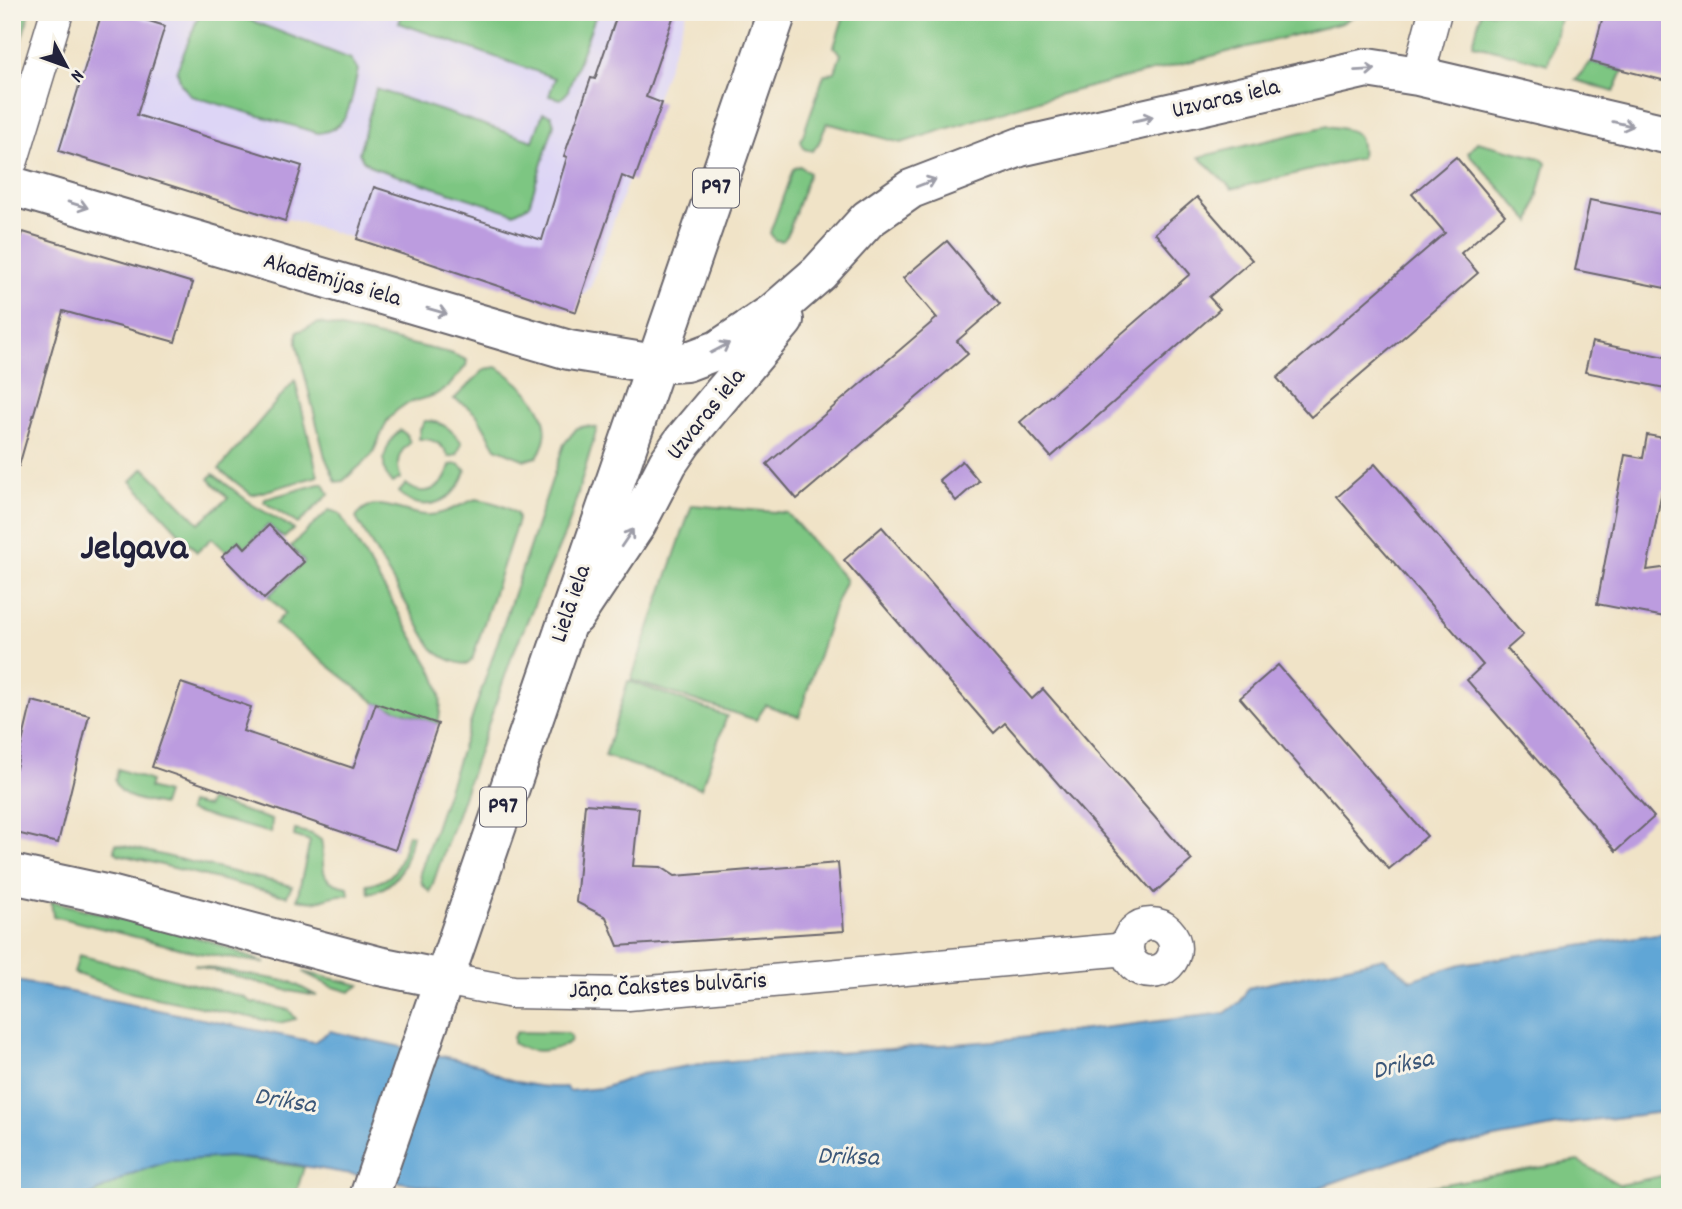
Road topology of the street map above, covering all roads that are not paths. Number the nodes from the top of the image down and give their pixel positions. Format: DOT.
graph roads {
  1 [pos="57,12"];
  2 [pos="777,12"];
  3 [pos="1435,12"];
  4 [pos="1418,76"];
  5 [pos="1670,135"];
  6 [pos="12,159"];
  7 [pos="12,186"];
  8 [pos="818,273"];
  9 [pos="655,364"];
  10 [pos="562,635"];
  11 [pos="12,874"];
  12 [pos="1127,948"];
  13 [pos="443,979"];
  14 [pos="372,1188"];
  1 -- 6 [label="street"];
  2 -- 9 [label="main road, Lielā iela / P97"];
  3 -- 4 [label="street"];
  4 -- 5 [label="main road, Uzvaras iela, one-way"];
  8 -- 4 [label="main road, Uzvaras iela, one-way"];
  7 -- 9 [label="main road, Akadēmijas iela, one-way"];
  9 -- 8 [label="main road, Uzvaras iela, one-way"];
  10 -- 8 [label="main road, Uzvaras iela, one-way"];
  9 -- 10 [label="main road, Lielā iela / P97"];
  10 -- 13 [label="main road, Lielā iela / P97"];
  11 -- 13 [label="main road, Jāņa Čakstes bulvāris"];
  12 -- 13 [label="street, Jāņa Čakstes bulvāris"];
  13 -- 14 [label="main road, Lielā iela / P97"];
}
